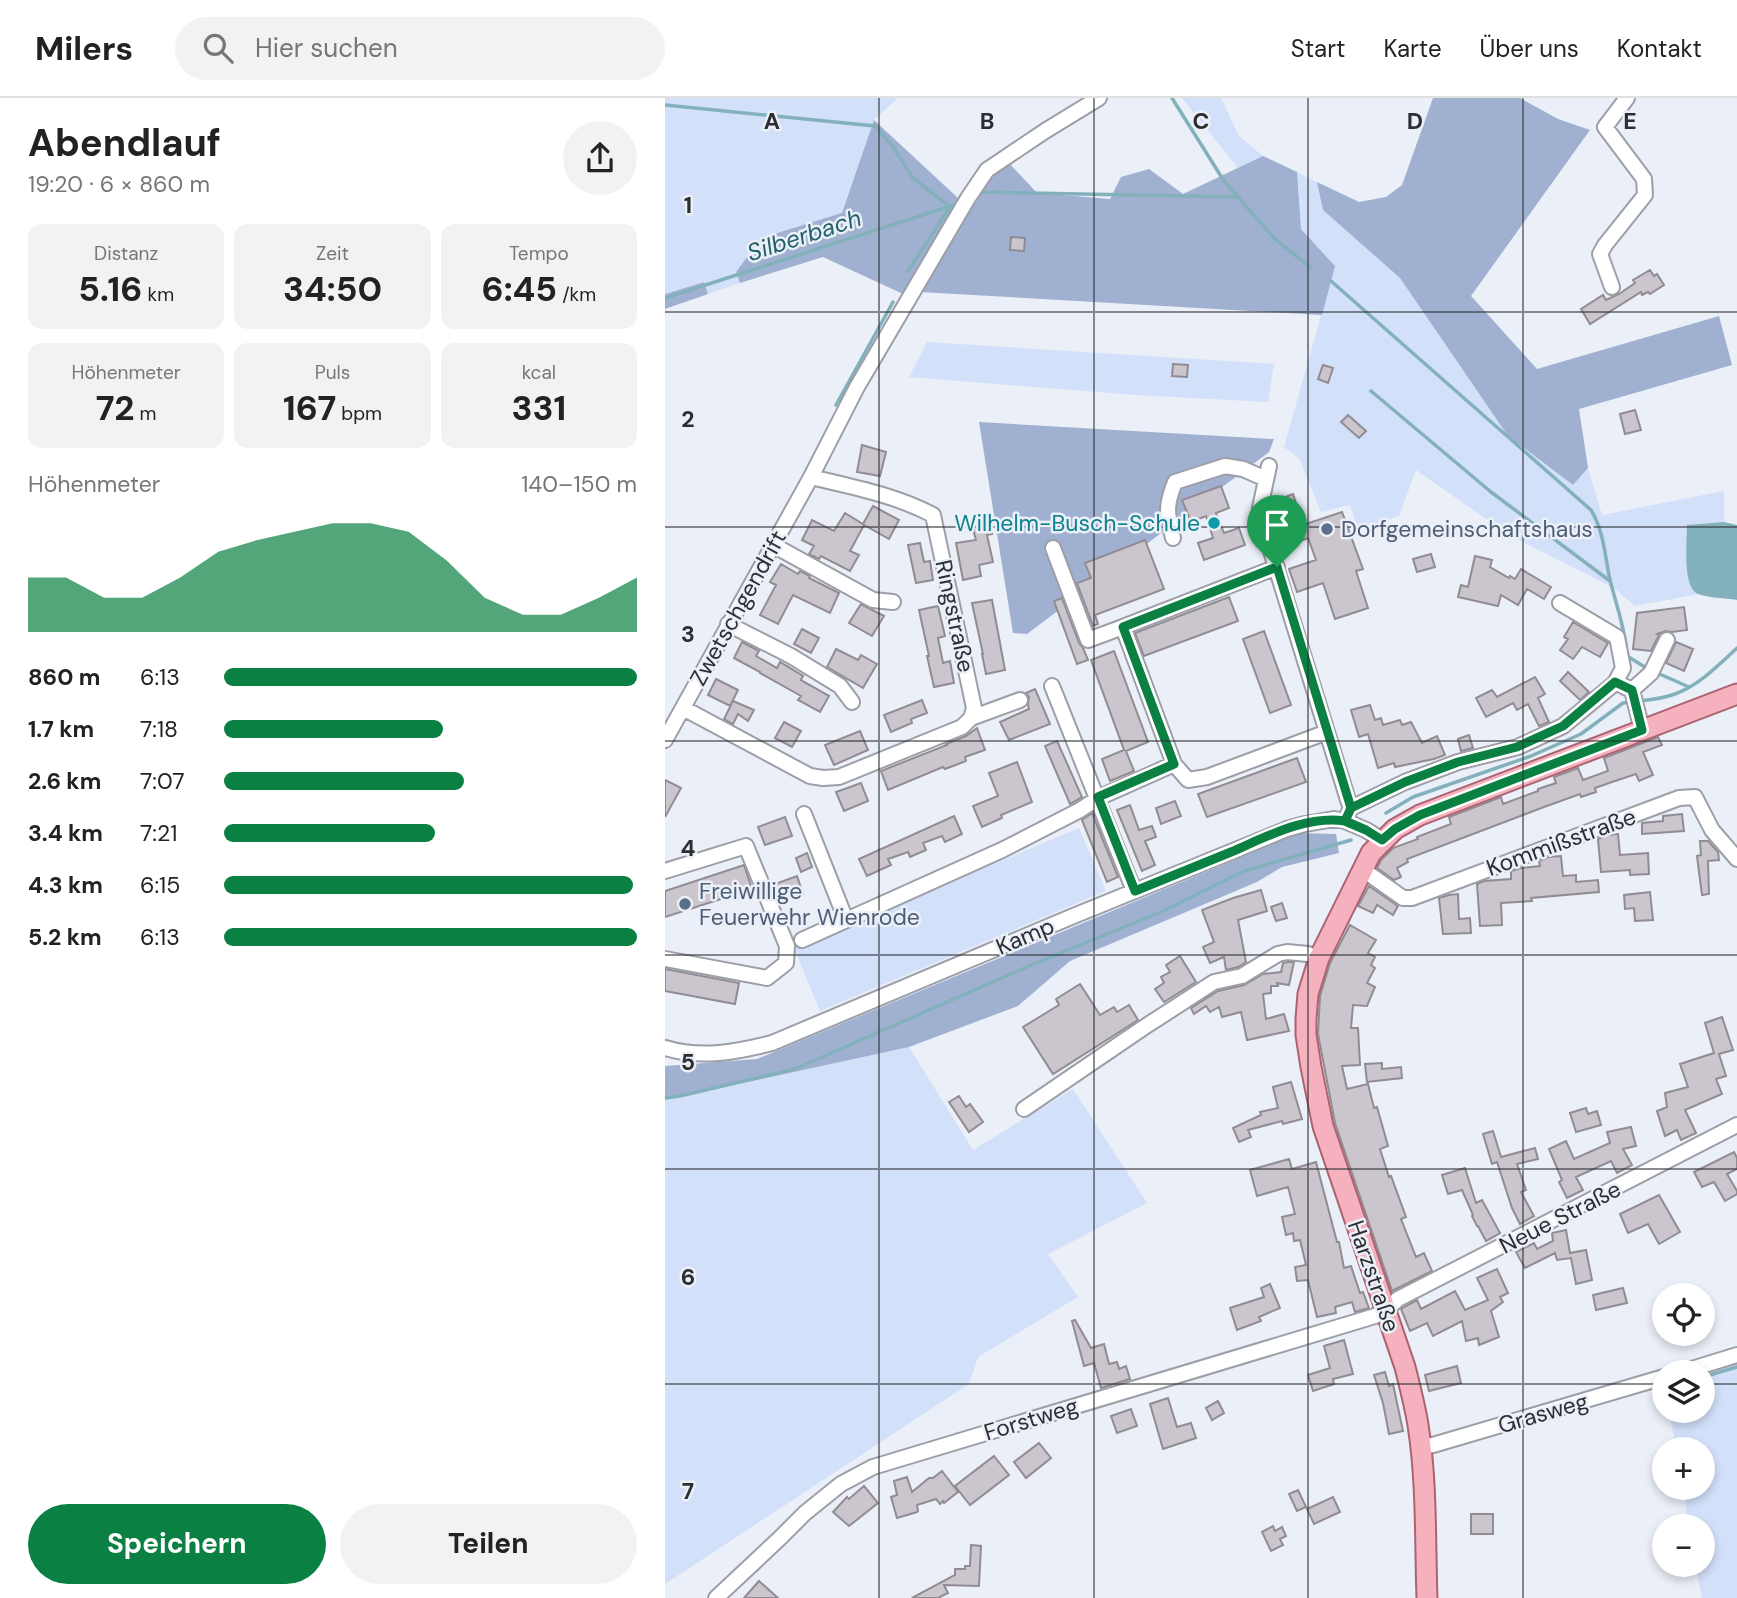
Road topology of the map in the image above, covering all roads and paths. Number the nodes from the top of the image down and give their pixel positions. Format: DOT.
graph roads {
  1 [pos="1099,98"];
  2 [pos="1627,98"];
  3 [pos="1612,287"];
  4 [pos="811,477"];
  5 [pos="1173,538"];
  6 [pos="773,545"];
  7 [pos="1053,548"];
  8 [pos="1277,567"];
  9 [pos="893,602"];
  10 [pos="1560,603"];
  11 [pos="728,624"];
  12 [pos="1123,627"];
  13 [pos="1667,640"];
  14 [pos="1615,682"];
  15 [pos="1052,686"];
  16 [pos="1632,692"];
  17 [pos="1737,694"];
  18 [pos="1020,700"];
  19 [pos="852,702"];
  20 [pos="684,708"];
  21 [pos="971,718"];
  22 [pos="1639,721"];
  23 [pos="1327,732"];
  24 [pos="665,740"];
  25 [pos="1174,764"];
  26 [pos="1098,797"];
  27 [pos="804,814"];
  28 [pos="1348,814"];
  29 [pos="1382,840"];
  30 [pos="1737,859"];
  31 [pos="1362,869"];
  32 [pos="665,871"];
  33 [pos="1135,891"];
  34 [pos="846,920"];
  35 [pos="802,940"];
  36 [pos="1319,958"];
  37 [pos="665,959"];
  38 [pos="665,1048"];
  39 [pos="1024,1109"];
  40 [pos="1737,1125"];
  41 [pos="1386,1310"];
  42 [pos="1737,1355"];
  43 [pos="1715,1362"];
  44 [pos="1652,1381"];
  45 [pos="1421,1447"];
  46 [pos="716,1598"];
  47 [pos="1427,1598"];
  1 -- 4 [label="street, Zwetschgendrift"];
  2 -- 3 [label="street"];
  4 -- 6 [label="street, Zwetschgendrift"];
  4 -- 21 [label="street, Ringstraße"];
  5 -- 8 [label="street"];
  6 -- 9 [label="street"];
  6 -- 11 [label="street, Zwetschgendrift"];
  7 -- 12 [label="street"];
  8 -- 12 [label="street"];
  8 -- 23 [label="street"];
  10 -- 14 [label="street"];
  11 -- 19 [label="street"];
  11 -- 20 [label="street, Zwetschgendrift"];
  12 -- 25 [label="street"];
  13 -- 16 [label="street"];
  14 -- 16 [label="street"];
  14 -- 28 [label="street"];
  15 -- 26 [label="street"];
  16 -- 22 [label="street"];
  17 -- 22 [label="main road, Harzstraße"];
  18 -- 21 [label="street"];
  20 -- 21 [label="street"];
  20 -- 24 [label="street, Zwetschgendrift"];
  22 -- 29 [label="main road, Harzstraße"];
  23 -- 25 [label="street"];
  23 -- 28 [label="street"];
  25 -- 26 [label="street"];
  26 -- 33 [label="street"];
  26 -- 34 [label="street"];
  27 -- 34 [label="street"];
  28 -- 29 [label="street, Kamp"];
  28 -- 33 [label="street, Kamp"];
  29 -- 31 [label="main road, Harzstraße"];
  30 -- 31 [label="street, Kommißstraße"];
  31 -- 36 [label="main road, Harzstraße"];
  32 -- 37 [label="street"];
  33 -- 38 [label="street, Kamp"];
  34 -- 35 [label="street"];
  36 -- 39 [label="street"];
  36 -- 41 [label="main road, Harzstraße"];
  40 -- 41 [label="street, Neue Straße"];
  41 -- 45 [label="main road, Harzstraße"];
  41 -- 46 [label="street, Forstweg"];
  42 -- 43 [label="street"];
  44 -- 45 [label="street, Grasweg"];
  45 -- 47 [label="main road, Harzstraße"];
}
